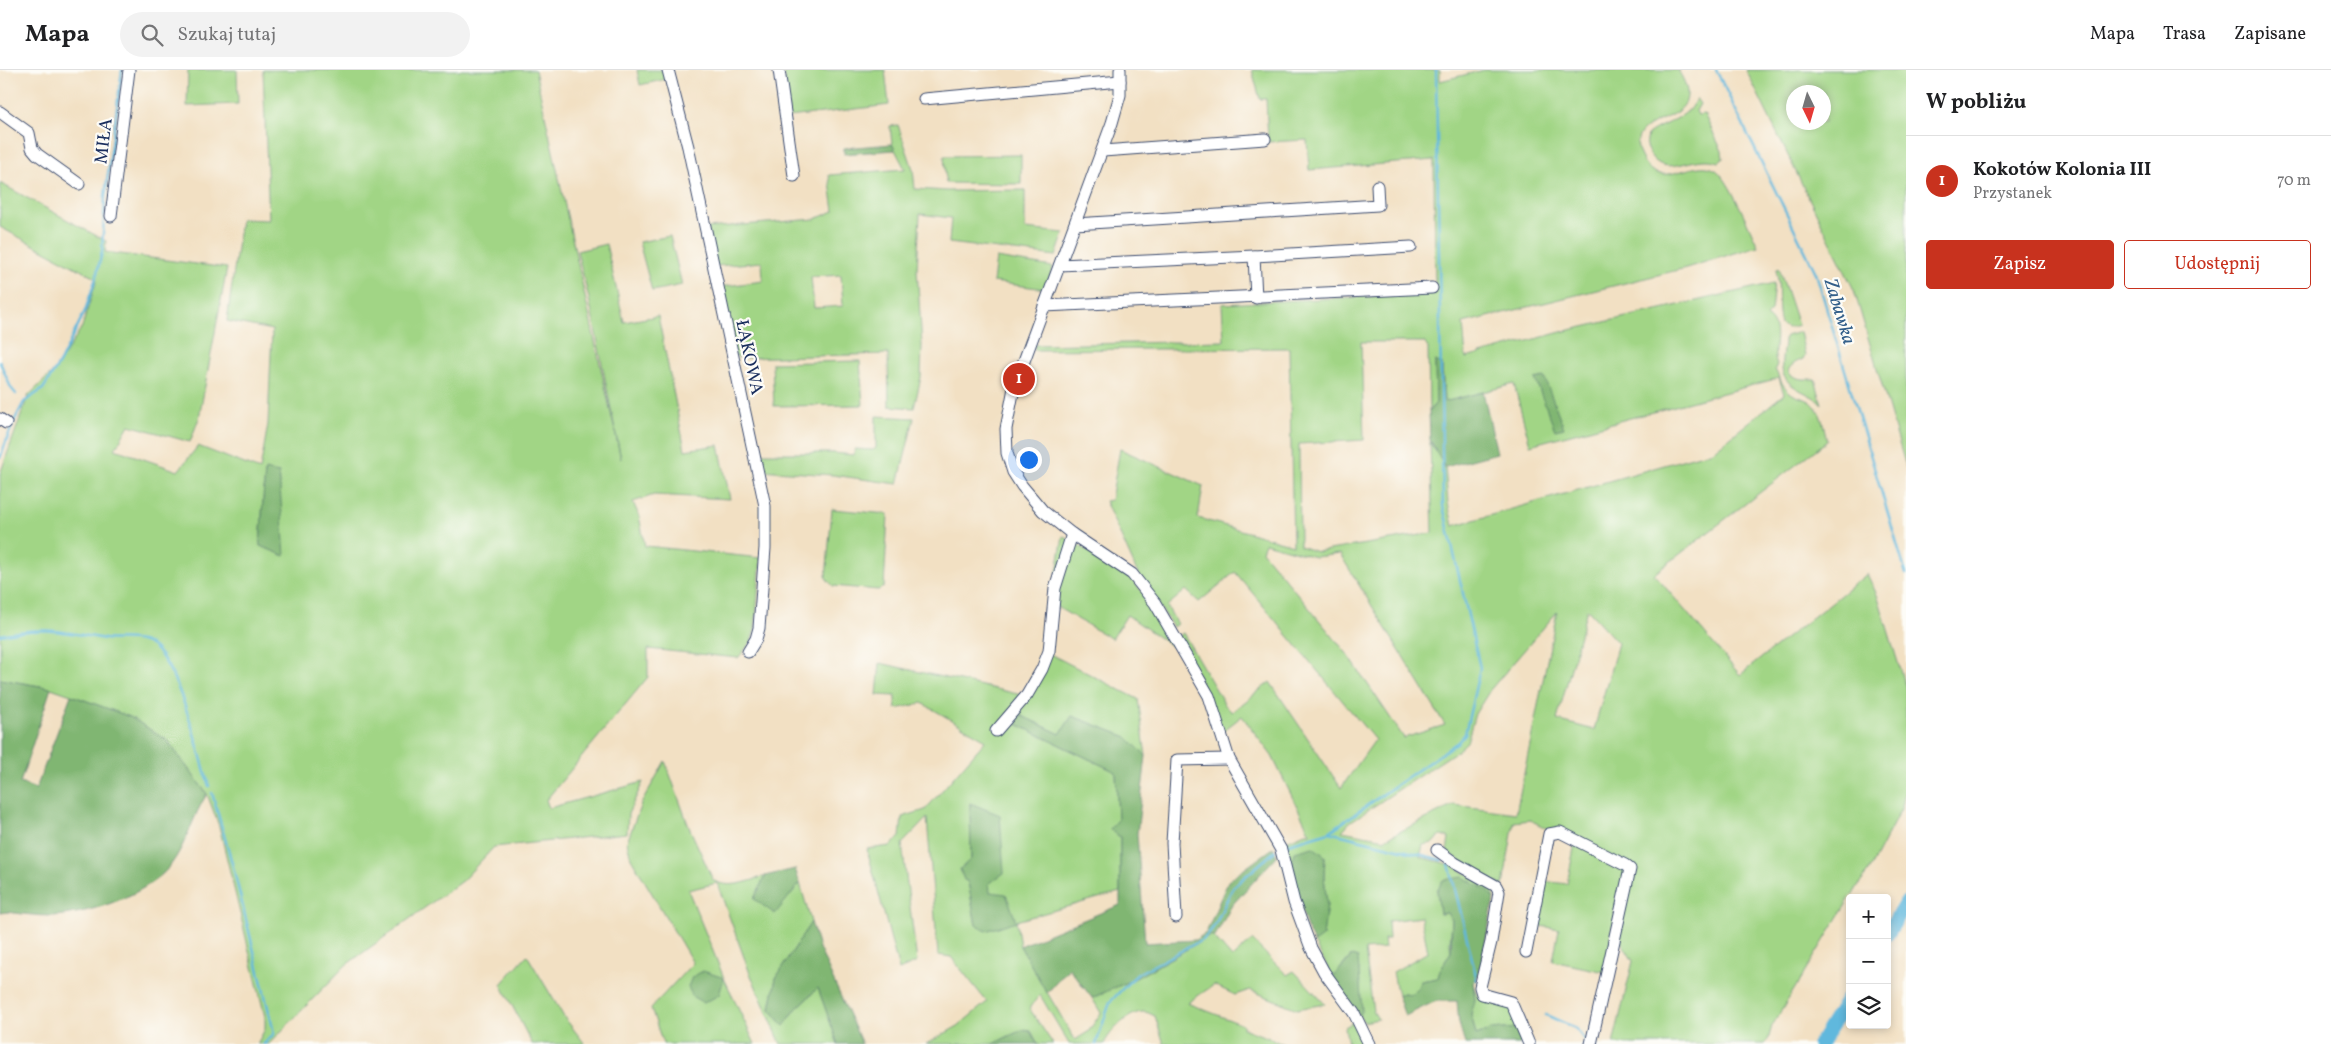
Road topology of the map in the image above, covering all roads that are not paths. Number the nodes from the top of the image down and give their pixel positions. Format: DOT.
graph roads {
  1 [pos="128,70"];
  2 [pos="668,70"];
  3 [pos="779,70"];
  4 [pos="1120,76"];
  5 [pos="924,99"];
  6 [pos="0,112"];
  7 [pos="1265,139"];
  8 [pos="1103,151"];
  9 [pos="794,176"];
  10 [pos="79,184"];
  11 [pos="1377,186"];
  12 [pos="111,216"];
  13 [pos="1075,224"];
  14 [pos="1411,247"];
  15 [pos="1254,256"];
  16 [pos="1060,265"];
  17 [pos="1432,288"];
  18 [pos="1256,298"];
  19 [pos="1044,306"];
  20 [pos="1072,534"];
  21 [pos="748,652"];
  22 [pos="996,731"];
  23 [pos="1229,759"];
  24 [pos="1437,850"];
  25 [pos="1176,917"];
  26 [pos="1526,952"];
  27 [pos="1369,1044"];
  28 [pos="1529,1044"];
  29 [pos="1591,1044"];
  1 -- 12 [label="street, MIŁA"];
  2 -- 21 [label="street, ŁĄKOWA"];
  3 -- 9 [label="street"];
  4 -- 5 [label="street"];
  4 -- 8 [label="street"];
  6 -- 10 [label="street"];
  7 -- 8 [label="street"];
  8 -- 13 [label="street"];
  11 -- 13 [label="street"];
  13 -- 16 [label="street"];
  14 -- 15 [label="street"];
  15 -- 16 [label="street"];
  15 -- 18 [label="street"];
  16 -- 19 [label="street"];
  17 -- 18 [label="street"];
  18 -- 19 [label="street"];
  19 -- 20 [label="street"];
  20 -- 22 [label="street"];
  20 -- 23 [label="street"];
  23 -- 25 [label="street"];
  23 -- 27 [label="street"];
  24 -- 28 [label="street"];
  26 -- 29 [label="street"];
}
